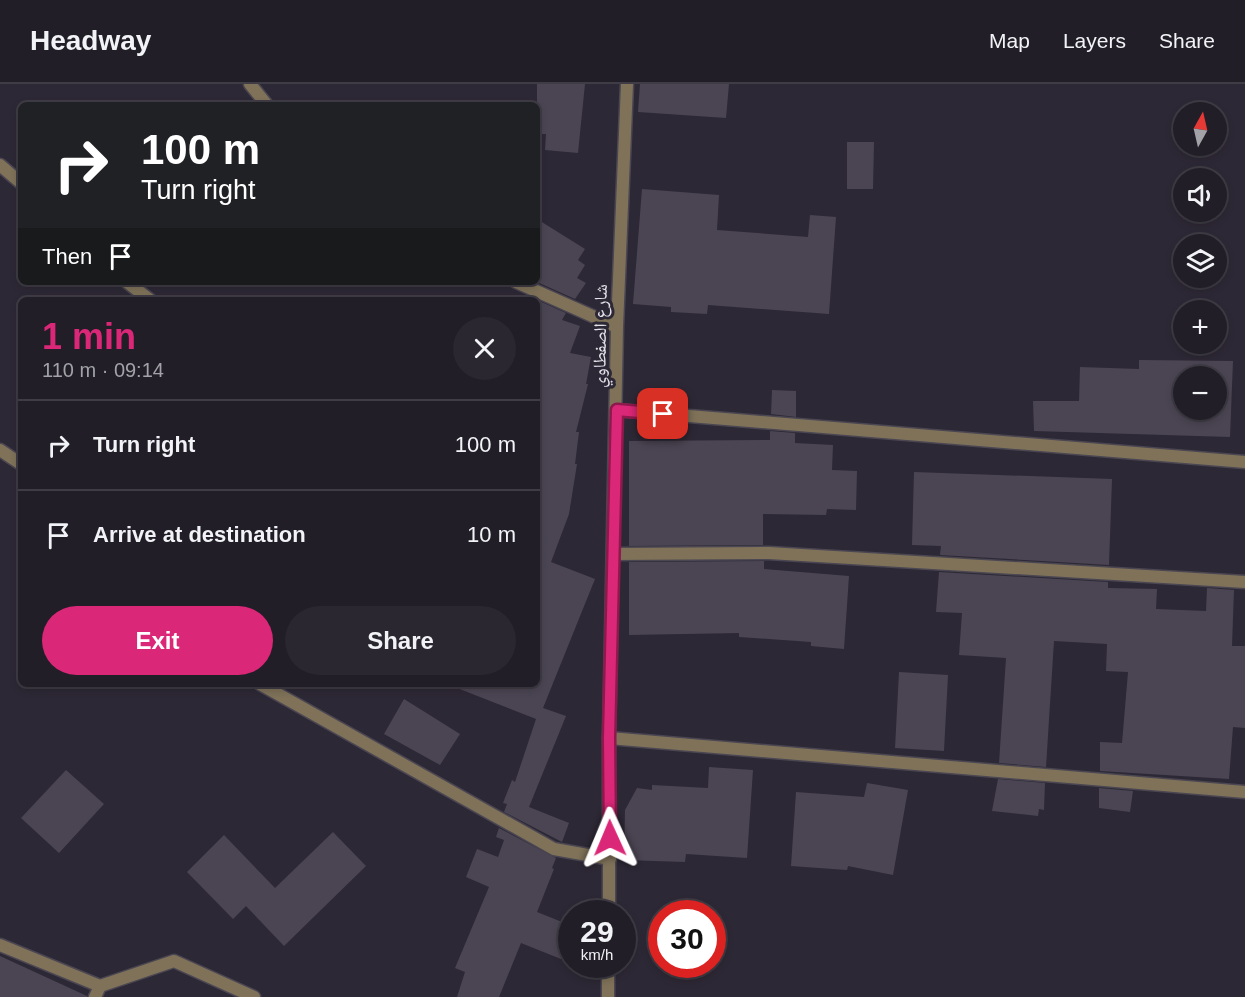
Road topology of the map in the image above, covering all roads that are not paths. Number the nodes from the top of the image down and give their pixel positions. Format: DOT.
graph roads {
  1 [pos="250,84"];
  2 [pos="627,84"];
  3 [pos="265,102"];
  4 [pos="0,165"];
  5 [pos="18,180"];
  6 [pos="131,285"];
  7 [pos="523,285"];
  8 [pos="146,297"];
  9 [pos="617,327"];
  10 [pos="617,410"];
  11 [pos="0,450"];
  12 [pos="18,462"];
  13 [pos="1245,462"];
  14 [pos="613,554"];
  15 [pos="1245,582"];
  16 [pos="265,687"];
  17 [pos="609,738"];
  18 [pos="1245,792"];
  19 [pos="610,859"];
  20 [pos="609,900"];
  21 [pos="0,945"];
  22 [pos="608,978"];
  23 [pos="97,992"];
  24 [pos="254,997"];
  25 [pos="608,997"];
  1 -- 3 [label="street"];
  2 -- 9 [label="street, شارع الصفطاوي"];
  4 -- 5 [label="street"];
  6 -- 8 [label="street"];
  7 -- 9 [label="street"];
  9 -- 10 [label="street, شارع الصفطاوي"];
  10 -- 13 [label="street"];
  10 -- 14 [label="street, شارع الصفطاوي"];
  11 -- 12 [label="street"];
  14 -- 15 [label="street"];
  14 -- 17 [label="street, شارع الصفطاوي"];
  16 -- 19 [label="street"];
  17 -- 18 [label="street"];
  17 -- 19 [label="street, شارع الصفطاوي"];
  19 -- 20 [label="street, شارع الصفطاوي"];
  21 -- 23 [label="street"];
  22 -- 25 [label="street"];
  23 -- 24 [label="street"];
}
